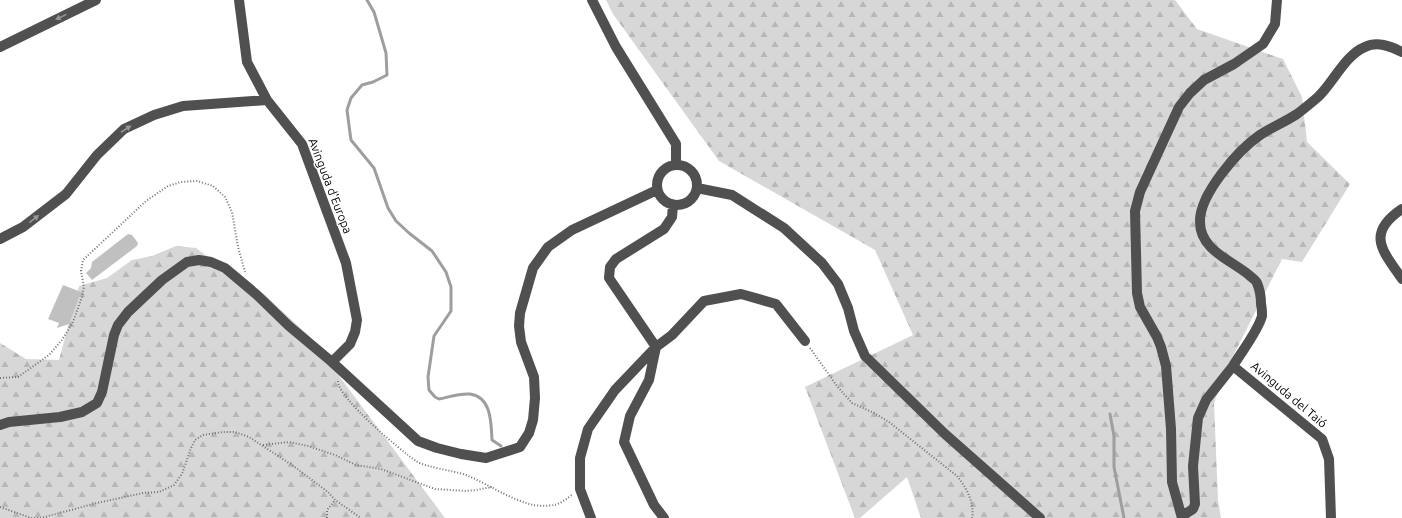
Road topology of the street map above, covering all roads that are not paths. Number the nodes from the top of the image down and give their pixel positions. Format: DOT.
graph roads {
  1 [pos="96,0"];
  2 [pos="239,0"];
  3 [pos="592,0"];
  4 [pos="1278,0"];
  5 [pos="0,47"];
  6 [pos="1402,52"];
  7 [pos="267,100"];
  8 [pos="676,165"];
  9 [pos="697,188"];
  10 [pos="657,190"];
  11 [pos="673,205"];
  12 [pos="1402,209"];
  13 [pos="0,239"];
  14 [pos="1402,279"];
  15 [pos="805,340"];
  16 [pos="656,347"];
  17 [pos="332,362"];
  18 [pos="1233,366"];
  19 [pos="0,425"];
  20 [pos="1182,517"];
  21 [pos="592,518"];
  22 [pos="664,518"];
  23 [pos="1040,518"];
  24 [pos="1331,518"];
  1 -- 5 [label="street, one-way"];
  2 -- 7 [label="street, Avinguda d'Europa"];
  3 -- 8 [label="street"];
  4 -- 20 [label="street"];
  6 -- 18 [label="street"];
  13 -- 7 [label="street, one-way"];
  7 -- 17 [label="street, Avinguda d'Europa"];
  8 -- 9 [label="street"];
  8 -- 10 [label="street"];
  9 -- 11 [label="street"];
  9 -- 23 [label="street"];
  10 -- 11 [label="street"];
  10 -- 17 [label="street"];
  11 -- 16 [label="street"];
  12 -- 14 [label="street"];
  15 -- 16 [label="street"];
  16 -- 21 [label="street"];
  16 -- 22 [label="street"];
  17 -- 19 [label="street"];
  18 -- 20 [label="street, Avinguda del Taió"];
  18 -- 24 [label="street, Avinguda del Taió"];
}
